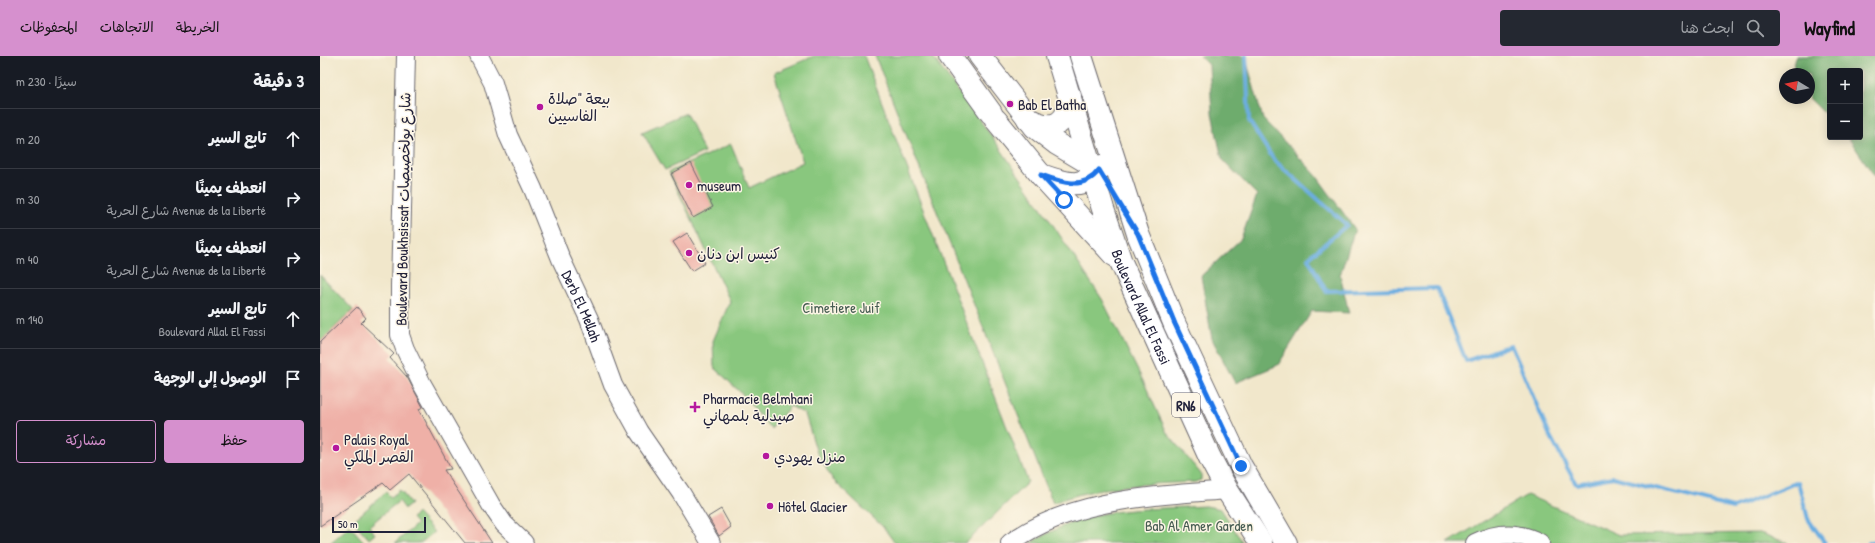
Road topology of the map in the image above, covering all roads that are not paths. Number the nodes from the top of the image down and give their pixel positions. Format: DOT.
graph roads {
  1 [pos="406,56"];
  2 [pos="480,56"];
  3 [pos="950,56"];
  4 [pos="980,56"];
  5 [pos="1057,56"];
  6 [pos="1081,56"];
  7 [pos="1070,96"];
  8 [pos="1027,118"];
  9 [pos="1110,143"];
  10 [pos="1089,166"];
  11 [pos="1041,175"];
  12 [pos="1138,234"];
  13 [pos="1121,262"];
  14 [pos="1228,490"];
  15 [pos="524,543"];
  16 [pos="711,543"];
  17 [pos="1010,543"];
  18 [pos="1260,543"];
  19 [pos="1286,543"];
  20 [pos="1475,543"];
  21 [pos="1540,543"];
  1 -- 15 [label="street, Boulevard Boukhsissat شارع بولخصيصات"];
  2 -- 16 [label="street, Derb El Mellah"];
  3 -- 11 [label="main road"];
  4 -- 8 [label="main road"];
  5 -- 7 [label="main road, Boulevard Allal El Fassi / RN6"];
  6 -- 9 [label="main road, Boulevard Allal El Fassi / RN6"];
  7 -- 8 [label="main road"];
  7 -- 10 [label="main road, Boulevard Allal El Fassi / RN6"];
  8 -- 10 [label="main road"];
  9 -- 10 [label="main road"];
  9 -- 12 [label="main road, Boulevard Allal El Fassi / RN6"];
  10 -- 11 [label="main road"];
  10 -- 12 [label="main road"];
  10 -- 13 [label="main road, Boulevard Allal El Fassi / RN6"];
  11 -- 13 [label="main road"];
  12 -- 19 [label="main road, Boulevard Allal El Fassi / RN6"];
  13 -- 14 [label="main road, Boulevard Allal El Fassi / RN6"];
  14 -- 17 [label="street"];
  14 -- 18 [label="main road, Boulevard Allal El Fassi / RN6"];
  20 -- 21 [label="street"];
}
